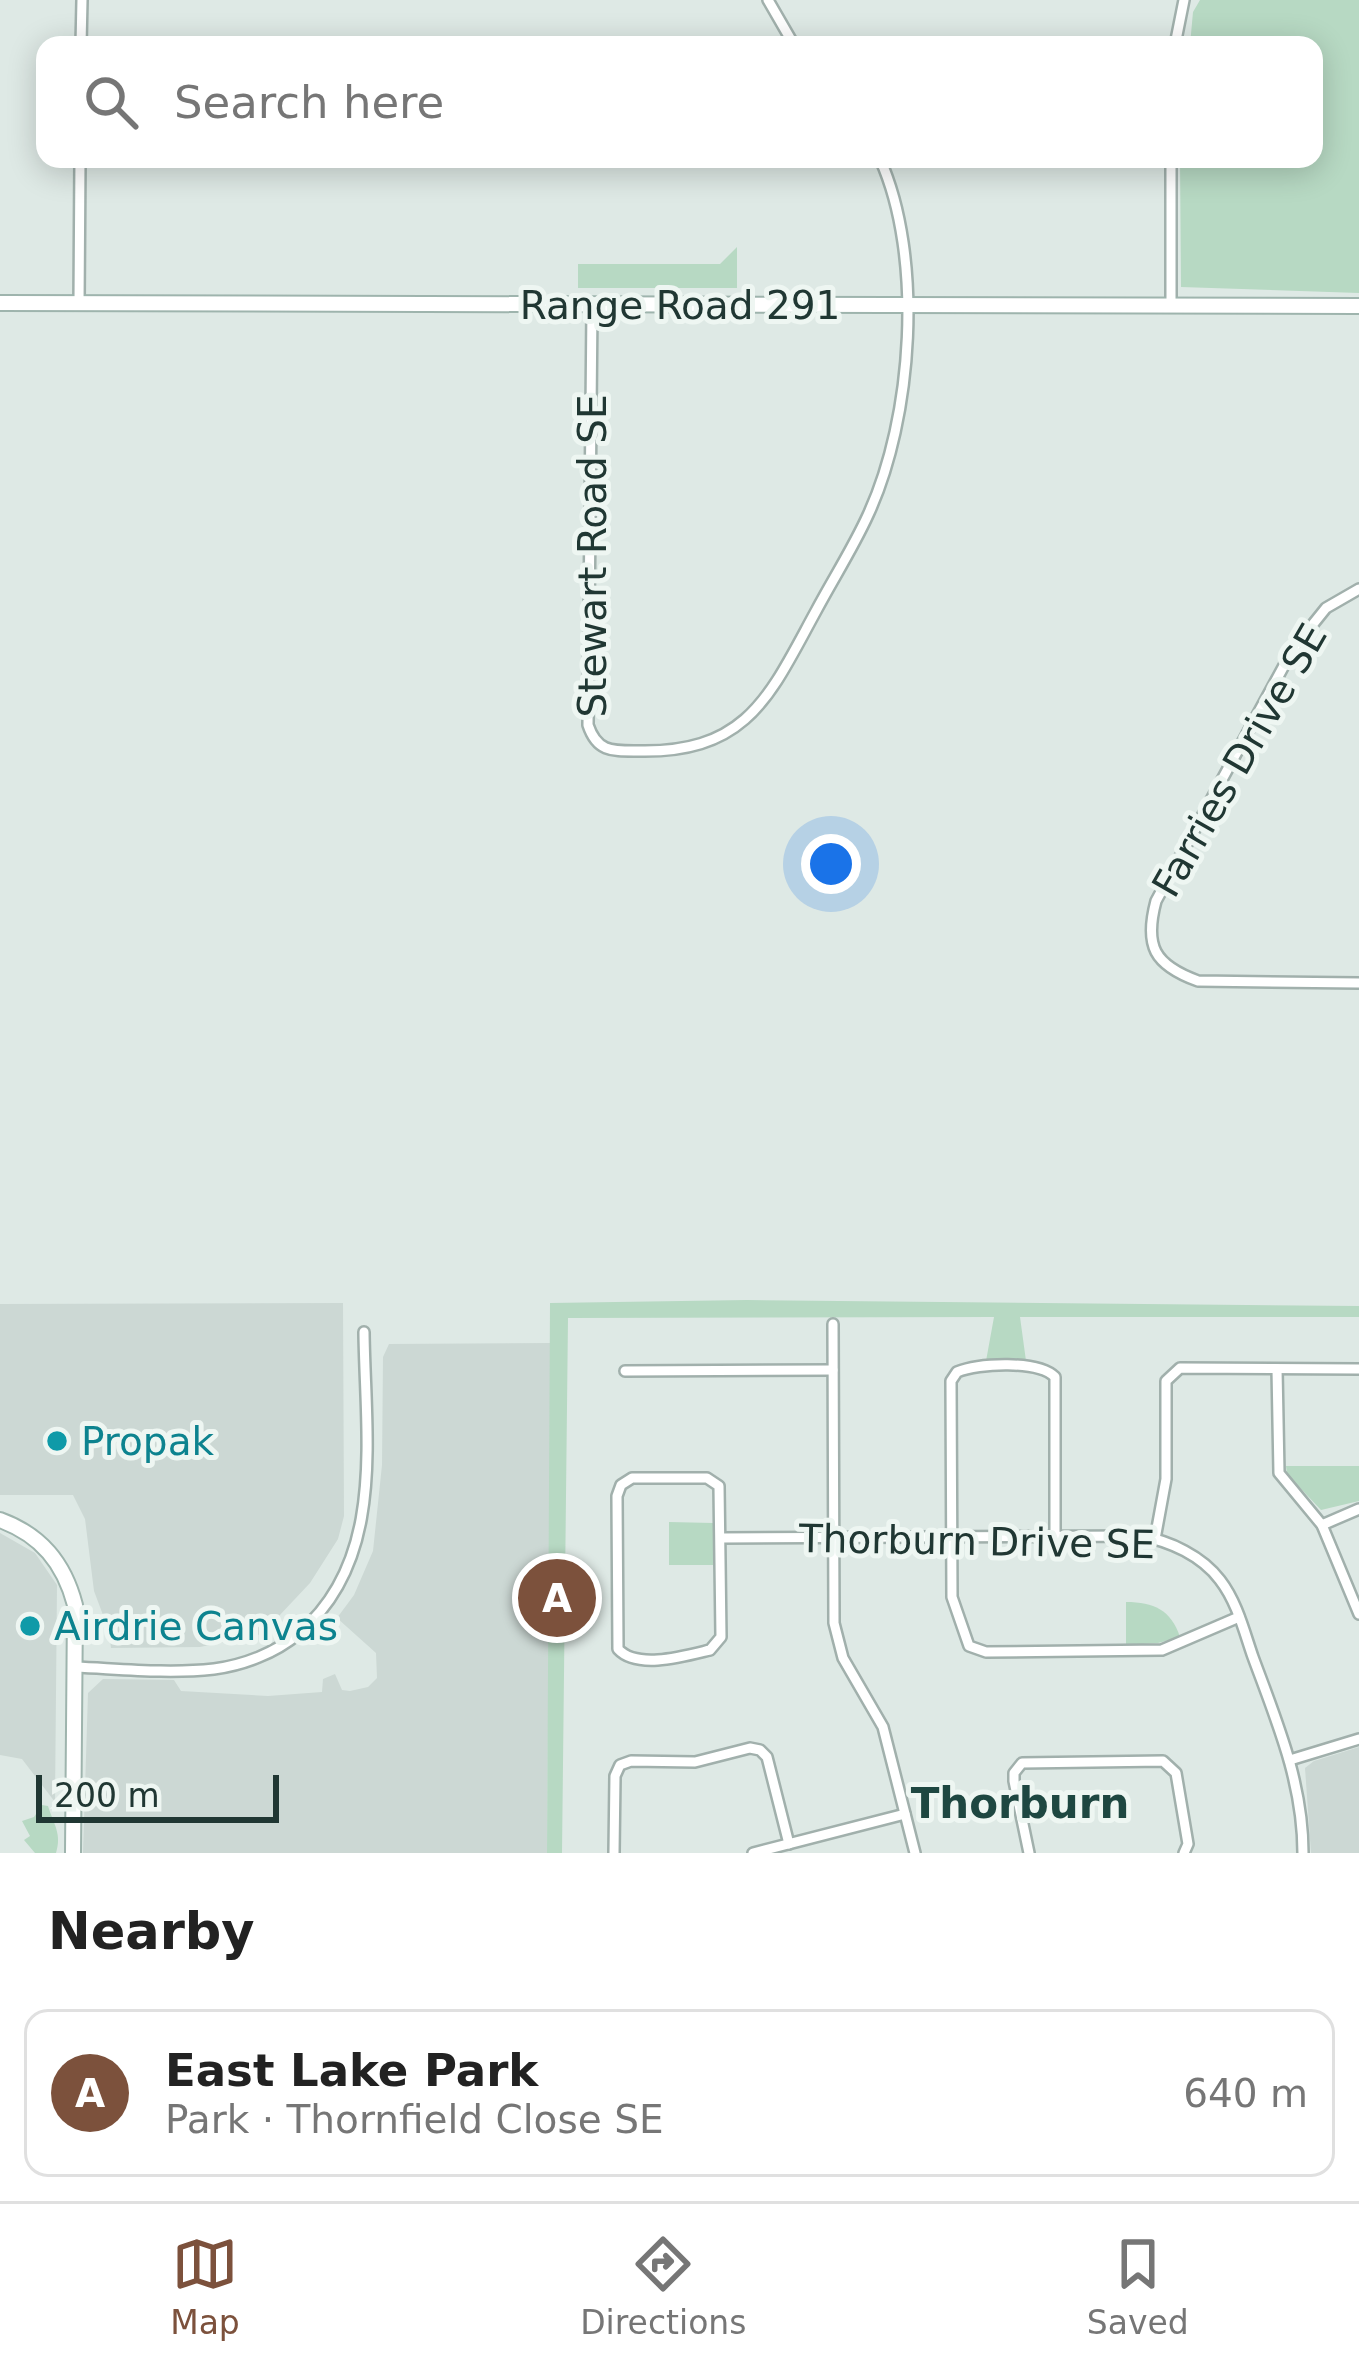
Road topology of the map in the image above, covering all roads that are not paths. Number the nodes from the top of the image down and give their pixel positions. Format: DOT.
graph roads {
  1 [pos="82,0"];
  2 [pos="768,0"];
  3 [pos="1184,0"];
  4 [pos="81,36"];
  5 [pos="789,36"];
  6 [pos="1177,36"];
  7 [pos="80,168"];
  8 [pos="883,168"];
  9 [pos="1171,168"];
  10 [pos="0,303"];
  11 [pos="79,303"];
  12 [pos="906,304"];
  13 [pos="1171,306"];
  14 [pos="1359,306"];
  15 [pos="592,307"];
  16 [pos="1359,590"];
  17 [pos="1359,983"];
  18 [pos="833,1324"];
  19 [pos="364,1332"];
  20 [pos="1277,1369"];
  21 [pos="1359,1369"];
  22 [pos="833,1370"];
  23 [pos="626,1371"];
  24 [pos="1359,1509"];
  25 [pos="0,1520"];
  26 [pos="1322,1525"];
  27 [pos="1055,1535"];
  28 [pos="951,1537"];
  29 [pos="721,1538"];
  30 [pos="833,1538"];
  31 [pos="1155,1538"];
  32 [pos="1359,1614"];
  33 [pos="1239,1616"];
  34 [pos="76,1667"];
  35 [pos="1359,1738"];
  36 [pos="1291,1760"];
  37 [pos="905,1814"];
  38 [pos="789,1844"];
  39 [pos="73,1853"];
  40 [pos="614,1853"];
  41 [pos="753,1853"];
  42 [pos="915,1853"];
  43 [pos="1029,1853"];
  44 [pos="1184,1853"];
  45 [pos="1304,1853"];
  1 -- 4 [label="street"];
  2 -- 5 [label="street"];
  3 -- 6 [label="street"];
  7 -- 11 [label="street"];
  8 -- 12 [label="street"];
  9 -- 13 [label="street"];
  10 -- 11 [label="street, Range Road 291"];
  11 -- 15 [label="street, Range Road 291"];
  12 -- 13 [label="street, Range Road 291"];
  12 -- 15 [label="street, Range Road 291"];
  12 -- 15 [label="street, Stewart Road SE"];
  13 -- 14 [label="street, Range Road 291"];
  16 -- 17 [label="street, Farries Drive SE"];
  18 -- 22 [label="street"];
  19 -- 34 [label="street"];
  20 -- 21 [label="street"];
  20 -- 26 [label="street"];
  20 -- 31 [label="street"];
  22 -- 23 [label="street"];
  22 -- 30 [label="street"];
  24 -- 26 [label="street"];
  25 -- 34 [label="street"];
  26 -- 32 [label="street"];
  27 -- 28 [label="street, Thorburn Drive SE"];
  27 -- 28 [label="street"];
  27 -- 31 [label="street, Thorburn Drive SE"];
  28 -- 30 [label="street, Thorburn Drive SE"];
  28 -- 33 [label="street"];
  29 -- 29 [label="street"];
  29 -- 30 [label="street, Thorburn Drive SE"];
  30 -- 37 [label="street"];
  31 -- 33 [label="street, Thorburn Drive SE"];
  33 -- 36 [label="street, Thorburn Drive SE"];
  34 -- 39 [label="street"];
  35 -- 36 [label="street"];
  36 -- 45 [label="street, Thorburn Drive SE"];
  37 -- 38 [label="street"];
  37 -- 42 [label="street"];
  38 -- 40 [label="street"];
  38 -- 41 [label="street"];
  43 -- 44 [label="street"];
}
